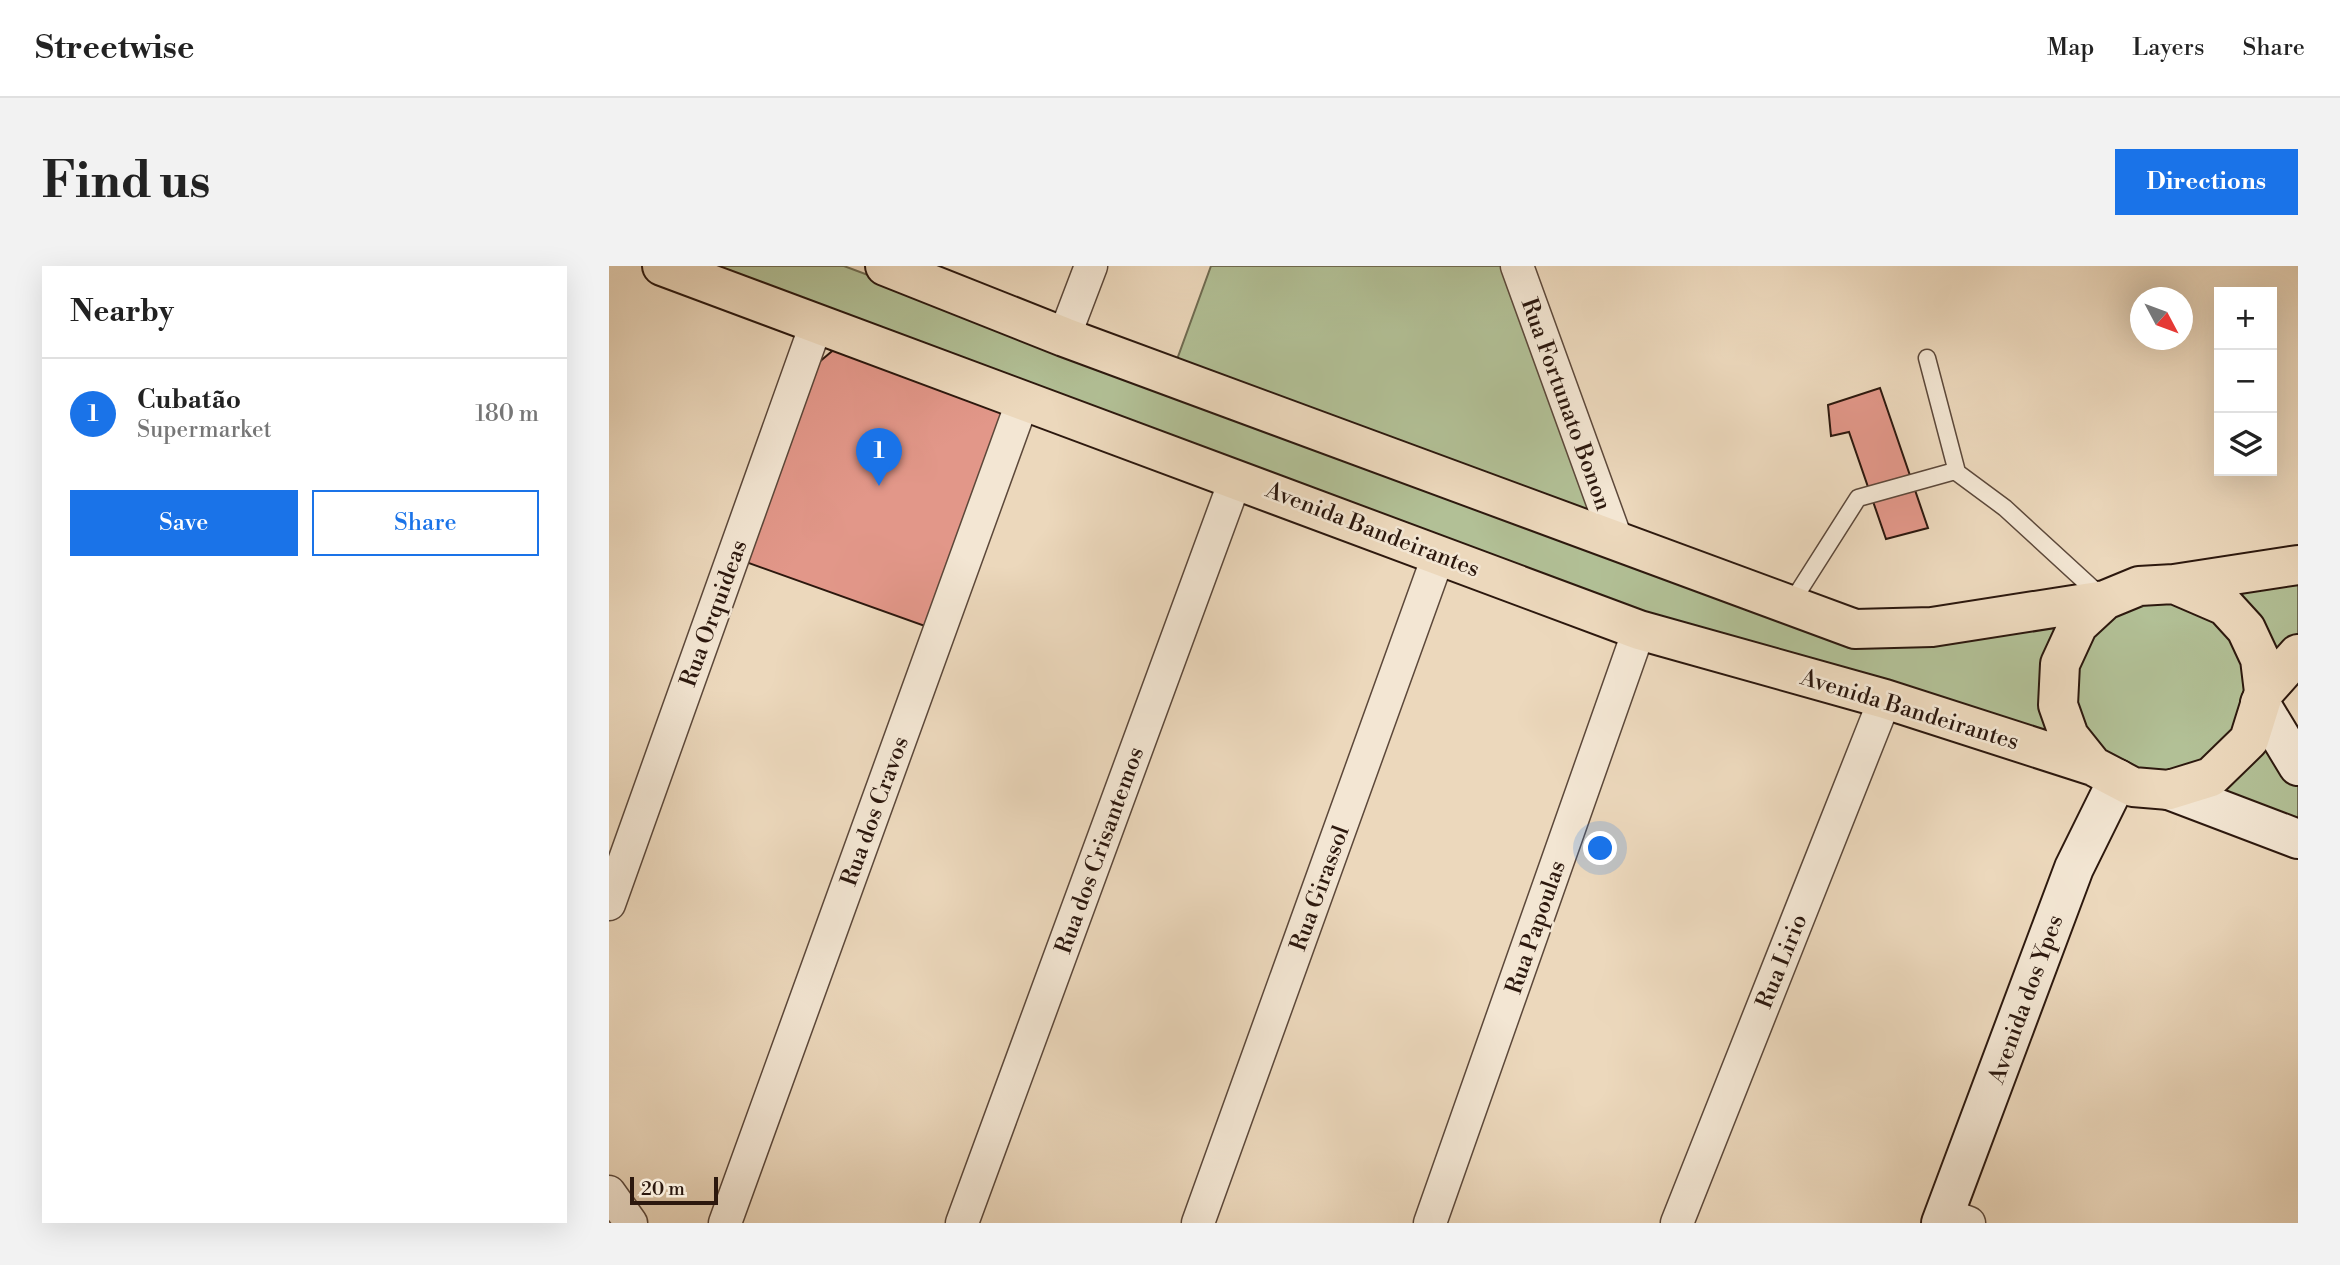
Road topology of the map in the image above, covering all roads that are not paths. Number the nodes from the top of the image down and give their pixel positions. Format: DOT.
graph roads {
  1 [pos="662,266"];
  2 [pos="885,266"];
  3 [pos="1091,266"];
  4 [pos="1517,266"];
  5 [pos="817,322"];
  6 [pos="1064,337"];
  7 [pos="1927,358"];
  8 [pos="1023,400"];
  9 [pos="1957,472"];
  10 [pos="1236,478"];
  11 [pos="1617,542"];
  12 [pos="1439,554"];
  13 [pos="2298,565"];
  14 [pos="2174,584"];
  15 [pos="2105,600"];
  16 [pos="1790,605"];
  17 [pos="1639,630"];
  18 [pos="2298,654"];
  19 [pos="2262,697"];
  20 [pos="1885,699"];
  21 [pos="2298,766"];
  22 [pos="2105,772"];
  23 [pos="2169,790"];
  24 [pos="2298,839"];
  25 [pos="609,904"];
  26 [pos="1952,1220"];
  27 [pos="725,1223"];
  28 [pos="963,1223"];
  29 [pos="1198,1223"];
  30 [pos="1430,1223"];
  31 [pos="1677,1223"];
  1 -- 5 [label="main road, Avenida Bandeirantes"];
  2 -- 6 [label="main road"];
  3 -- 6 [label="street"];
  4 -- 11 [label="street, Rua Fortunato Bonon"];
  5 -- 8 [label="main road, Avenida Bandeirantes"];
  5 -- 25 [label="street, Rua Orquideas"];
  6 -- 11 [label="main road"];
  7 -- 9 [label="lane"];
  8 -- 10 [label="main road, Avenida Bandeirantes"];
  8 -- 27 [label="street, Rua dos Cravos"];
  9 -- 15 [label="lane"];
  9 -- 16 [label="lane"];
  10 -- 12 [label="main road, Avenida Bandeirantes"];
  10 -- 28 [label="street, Rua dos Crisantemos"];
  11 -- 16 [label="main road"];
  12 -- 17 [label="main road, Avenida Bandeirantes"];
  12 -- 29 [label="street, Rua Girassol"];
  13 -- 14 [label="main road"];
  14 -- 15 [label="main road"];
  14 -- 19 [label="main road"];
  15 -- 16 [label="main road"];
  15 -- 22 [label="main road"];
  17 -- 20 [label="main road, Avenida Bandeirantes"];
  17 -- 30 [label="street, Rua Papoulas"];
  18 -- 19 [label="main road"];
  19 -- 21 [label="main road"];
  19 -- 23 [label="main road"];
  20 -- 22 [label="main road, Avenida Bandeirantes"];
  20 -- 31 [label="street, Rua Lirio"];
  22 -- 23 [label="main road"];
  22 -- 26 [label="main road, Avenida dos Ypes"];
  23 -- 24 [label="main road"];
}
